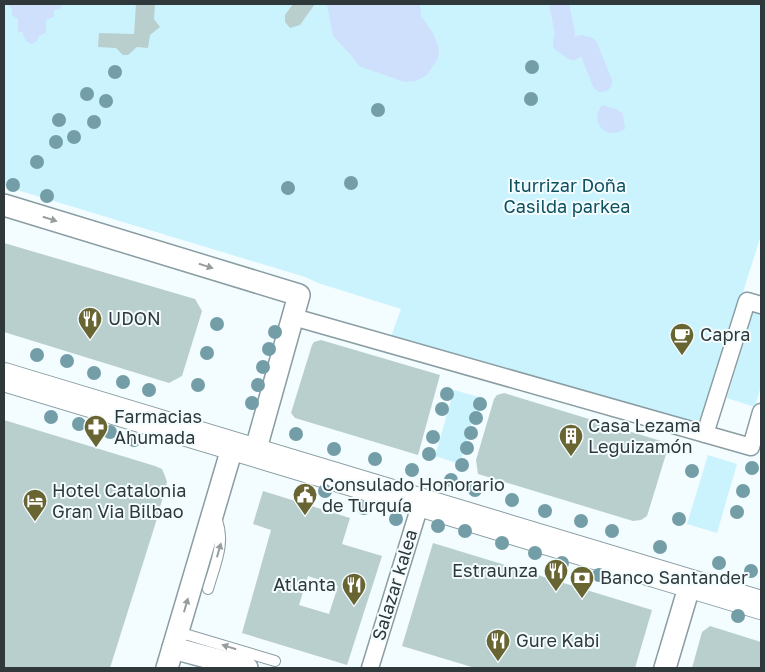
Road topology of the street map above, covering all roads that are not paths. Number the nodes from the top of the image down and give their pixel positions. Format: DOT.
graph roads {
  1 [pos="4,205"];
  2 [pos="761,305"];
  3 [pos="304,320"];
  4 [pos="4,377"];
  5 [pos="761,412"];
  6 [pos="705,434"];
  7 [pos="244,448"];
  8 [pos="421,502"];
  9 [pos="213,512"];
  10 [pos="690,584"];
  11 [pos="208,589"];
  12 [pos="761,605"];
  13 [pos="176,640"];
  14 [pos="275,661"];
  15 [pos="167,668"];
  16 [pos="247,668"];
  17 [pos="370,668"];
  18 [pos="665,668"];
  1 -- 7 [label="street, one-way"];
  2 -- 6 [label="street"];
  3 -- 6 [label="street"];
  4 -- 7 [label="main road"];
  5 -- 6 [label="street"];
  7 -- 8 [label="main road"];
  7 -- 9 [label="street"];
  8 -- 10 [label="main road"];
  8 -- 17 [label="street, Salazar kalea"];
  11 -- 9 [label="lane, one-way"];
  13 -- 9 [label="street, one-way"];
  10 -- 12 [label="main road"];
  10 -- 18 [label="street"];
  14 -- 13 [label="lane, one-way"];
  13 -- 15 [label="street"];
  13 -- 16 [label="street"];
}
